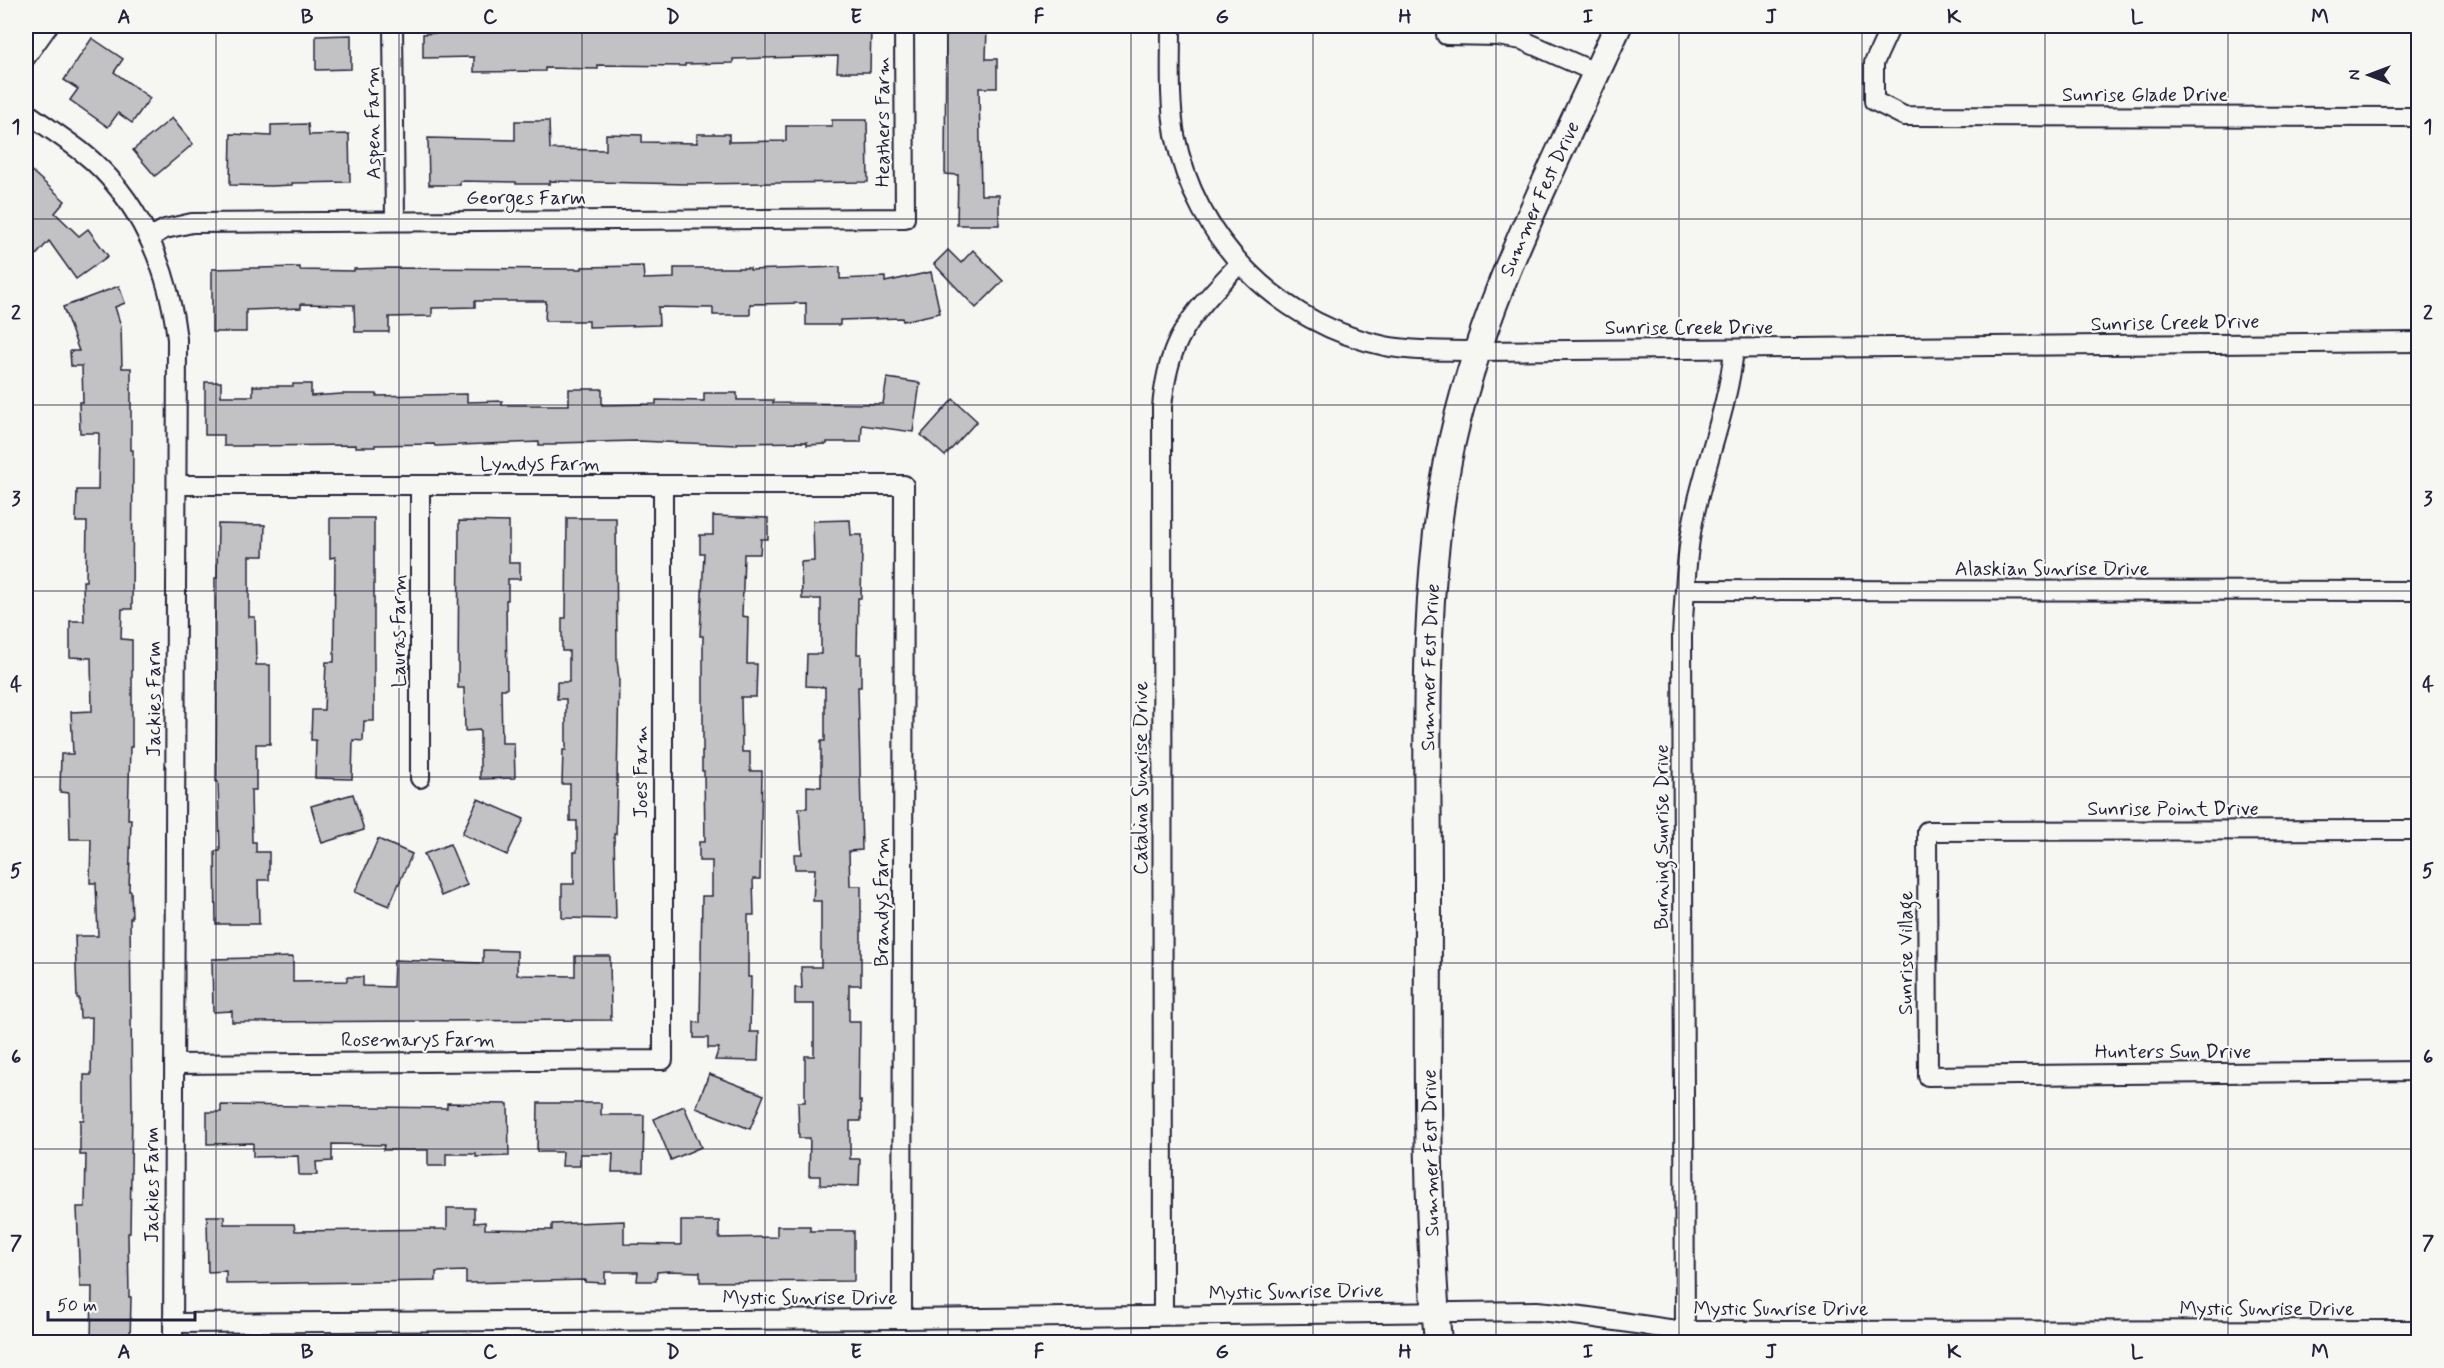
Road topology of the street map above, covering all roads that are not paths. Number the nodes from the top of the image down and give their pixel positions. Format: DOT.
graph roads {
  1 [pos="48,26"];
  2 [pos="393,26"];
  3 [pos="904,26"];
  4 [pos="1171,26"];
  5 [pos="1618,26"];
  6 [pos="1892,26"];
  7 [pos="1446,35"];
  8 [pos="26,57"];
  9 [pos="1597,73"];
  10 [pos="26,112"];
  11 [pos="2418,117"];
  12 [pos="905,218"];
  13 [pos="395,220"];
  14 [pos="149,238"];
  15 [pos="1239,264"];
  16 [pos="2418,342"];
  17 [pos="1734,349"];
  18 [pos="1476,351"];
  19 [pos="177,485"];
  20 [pos="420,485"];
  21 [pos="663,485"];
  22 [pos="904,485"];
  23 [pos="1685,590"];
  24 [pos="2418,591"];
  25 [pos="420,777"];
  26 [pos="2418,830"];
  27 [pos="1927,831"];
  28 [pos="663,1060"];
  29 [pos="174,1064"];
  30 [pos="2418,1071"];
  31 [pos="1928,1076"];
  32 [pos="1435,1311"];
  33 [pos="1163,1315"];
  34 [pos="902,1319"];
  35 [pos="173,1323"];
  36 [pos="2418,1330"];
  37 [pos="1685,1331"];
  38 [pos="2253,1336"];
  39 [pos="173,1342"];
  40 [pos="1438,1342"];
  1 -- 8 [label="street"];
  2 -- 13 [label="street, Aspen Farm"];
  3 -- 12 [label="street, Heathers Farm"];
  4 -- 15 [label="street, Sunrise Creek Drive"];
  5 -- 9 [label="street, Summer Fest Drive"];
  6 -- 11 [label="street, Sunrise Glade Drive"];
  7 -- 9 [label="street"];
  9 -- 18 [label="street, Summer Fest Drive"];
  10 -- 14 [label="street, Jackies Farm"];
  12 -- 13 [label="street, Georges Farm"];
  13 -- 14 [label="street, Georges Farm"];
  14 -- 19 [label="street, Jackies Farm"];
  15 -- 18 [label="street, Sunrise Creek Drive"];
  15 -- 33 [label="street, Catalina Sunrise Drive"];
  16 -- 17 [label="street, Sunrise Creek Drive"];
  17 -- 18 [label="street, Sunrise Creek Drive"];
  17 -- 23 [label="street, Burning Sunrise Drive"];
  18 -- 32 [label="street, Summer Fest Drive"];
  19 -- 20 [label="street, Lyndys Farm"];
  19 -- 29 [label="street, Jackies Farm"];
  20 -- 21 [label="street, Lyndys Farm"];
  20 -- 25 [label="street, Lauras Farm"];
  21 -- 22 [label="street, Lyndys Farm"];
  21 -- 28 [label="street, Joes Farm"];
  22 -- 34 [label="street, Brandys Farm"];
  23 -- 24 [label="street, Alaskian Sunrise Drive"];
  23 -- 37 [label="street, Burning Sunrise Drive"];
  26 -- 27 [label="street, Sunrise Point Drive"];
  27 -- 31 [label="street, Sunrise Village"];
  28 -- 29 [label="street, Rosemarys Farm"];
  29 -- 35 [label="street, Jackies Farm"];
  30 -- 31 [label="street, Hunters Sun Drive"];
  32 -- 33 [label="street, Mystic Sunrise Drive"];
  32 -- 37 [label="street, Mystic Sunrise Drive"];
  32 -- 40 [label="street, Summer Fest Drive"];
  33 -- 34 [label="street, Mystic Sunrise Drive"];
  34 -- 35 [label="street, Mystic Sunrise Drive"];
  35 -- 39 [label="street, Jackies Farm"];
  36 -- 38 [label="street, Mystic Sunrise Drive"];
  37 -- 38 [label="street, Mystic Sunrise Drive"];
}
